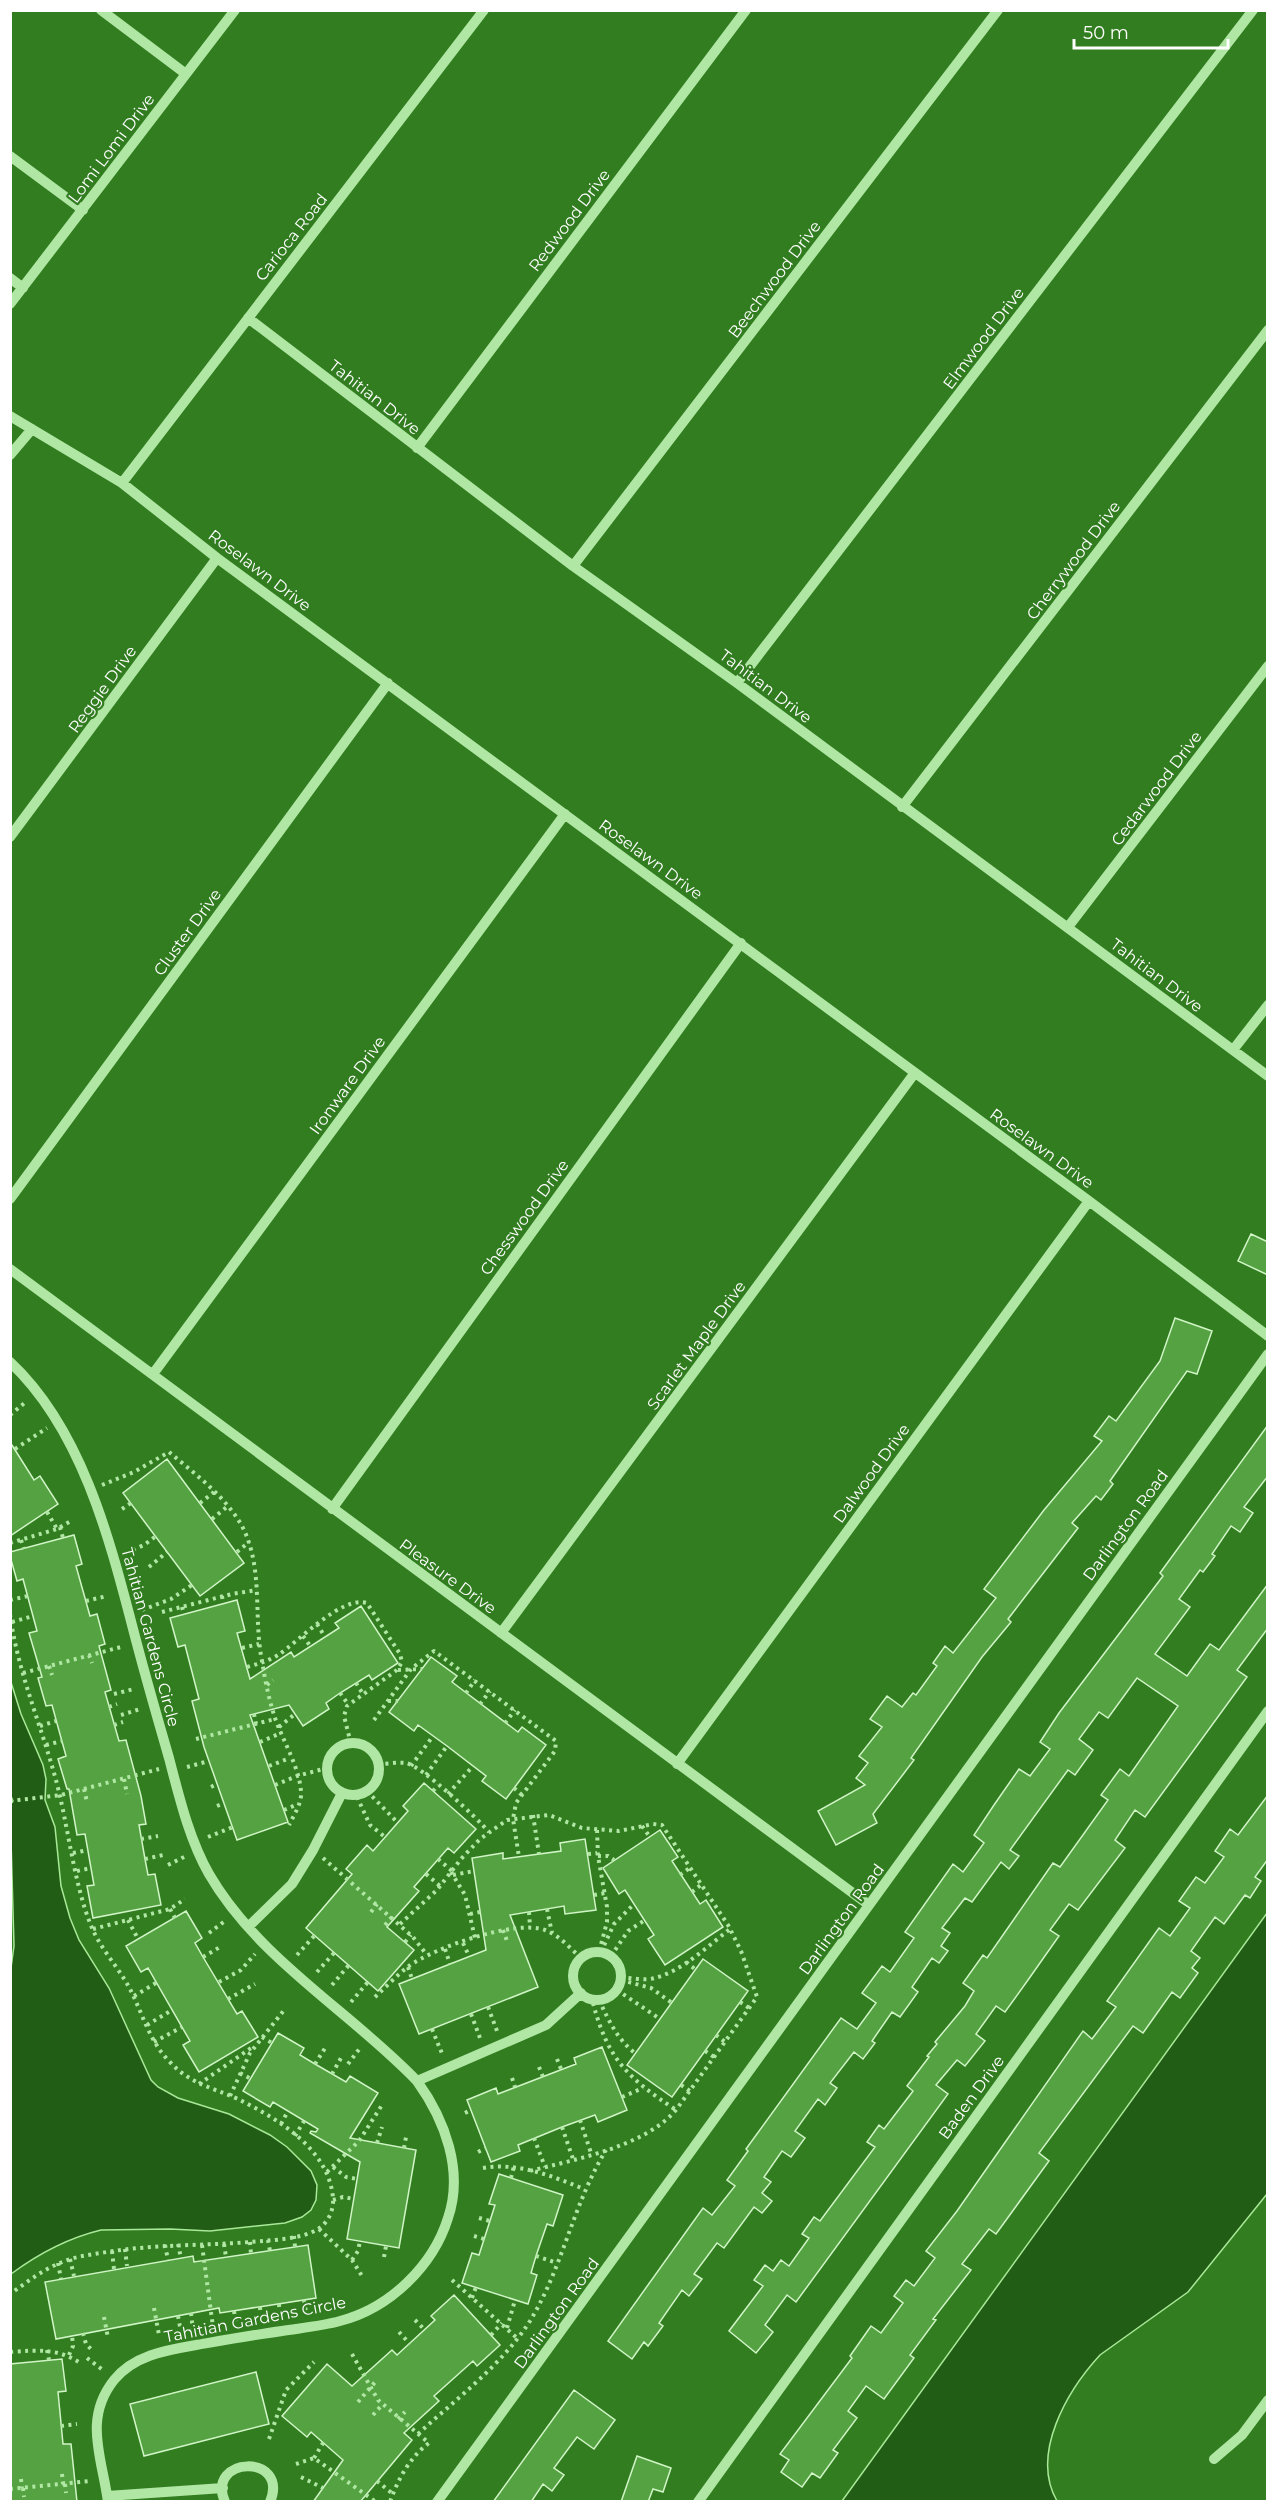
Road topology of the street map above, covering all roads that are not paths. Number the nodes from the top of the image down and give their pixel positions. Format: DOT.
graph roads {
  1 [pos="100,10"];
  2 [pos="235,10"];
  3 [pos="484,10"];
  4 [pos="746,10"];
  5 [pos="998,10"];
  6 [pos="1253,10"];
  7 [pos="186,74"];
  8 [pos="10,156"];
  9 [pos="83,210"];
  10 [pos="10,278"];
  11 [pos="23,288"];
  12 [pos="10,304"];
  13 [pos="248,318"];
  14 [pos="1268,330"];
  15 [pos="10,416"];
  16 [pos="32,429"];
  17 [pos="417,448"];
  18 [pos="10,455"];
  19 [pos="122,483"];
  20 [pos="217,558"];
  21 [pos="573,566"];
  22 [pos="1268,666"];
  23 [pos="388,683"];
  24 [pos="737,683"];
  25 [pos="902,807"];
  26 [pos="566,814"];
  27 [pos="10,837"];
  28 [pos="1068,927"];
  29 [pos="741,943"];
  30 [pos="1268,1005"];
  31 [pos="1233,1050"];
  32 [pos="914,1074"];
  33 [pos="1268,1076"];
  34 [pos="10,1199"];
  35 [pos="1089,1201"];
  36 [pos="10,1269"];
  37 [pos="1268,1335"];
  38 [pos="1268,1354"];
  39 [pos="10,1362"];
  40 [pos="153,1374"];
  41 [pos="332,1509"];
  42 [pos="501,1634"];
  43 [pos="1268,1711"];
  44 [pos="677,1764"];
  45 [pos="342,1793"];
  46 [pos="869,1905"];
  47 [pos="248,1927"];
  48 [pos="581,1993"];
  49 [pos="417,2081"];
  50 [pos="1268,2400"];
  51 [pos="1214,2459"];
  52 [pos="223,2488"];
  53 [pos="108,2499"];
  54 [pos="225,2502"];
  55 [pos="270,2502"];
  56 [pos="437,2502"];
  57 [pos="699,2502"];
  1 -- 7 [label="street"];
  2 -- 7 [label="street, Lomi Lomi Drive"];
  3 -- 13 [label="street, Carioca Road"];
  4 -- 17 [label="street, Redwood Drive"];
  5 -- 21 [label="street, Beechwood Drive"];
  6 -- 24 [label="street, Elmwood Drive"];
  7 -- 9 [label="street, Lomi Lomi Drive"];
  8 -- 9 [label="street"];
  9 -- 11 [label="street, Lomi Lomi Drive"];
  10 -- 11 [label="street"];
  11 -- 12 [label="street, Lomi Lomi Drive"];
  13 -- 17 [label="street, Tahitian Drive"];
  13 -- 19 [label="street, Carioca Road"];
  14 -- 25 [label="street, Cherrywood Drive"];
  15 -- 16 [label="street, Roselawn Drive"];
  16 -- 18 [label="street"];
  16 -- 19 [label="street, Roselawn Drive"];
  17 -- 21 [label="street, Tahitian Drive"];
  19 -- 20 [label="street, Roselawn Drive"];
  20 -- 23 [label="street, Roselawn Drive"];
  20 -- 27 [label="street, Reggie Drive"];
  21 -- 24 [label="street, Tahitian Drive"];
  22 -- 28 [label="street, Cedarwood Drive"];
  23 -- 26 [label="street, Roselawn Drive"];
  23 -- 34 [label="street, Cluster Drive"];
  24 -- 25 [label="street, Tahitian Drive"];
  25 -- 28 [label="street, Tahitian Drive"];
  26 -- 29 [label="street, Roselawn Drive"];
  26 -- 40 [label="street, Ironware Drive"];
  28 -- 31 [label="street, Tahitian Drive"];
  29 -- 32 [label="street, Roselawn Drive"];
  29 -- 41 [label="street, Chesswood Drive"];
  30 -- 31 [label="street"];
  31 -- 33 [label="street, Tahitian Drive"];
  32 -- 35 [label="street, Roselawn Drive"];
  32 -- 42 [label="street, Scarlet Maple Drive"];
  35 -- 37 [label="street, Roselawn Drive"];
  35 -- 44 [label="street, Dalwood Drive"];
  36 -- 40 [label="street, Pleasure Drive"];
  38 -- 46 [label="street, Darlington Road"];
  39 -- 47 [label="street, Tahitian Gardens Circle"];
  40 -- 41 [label="street, Pleasure Drive"];
  41 -- 42 [label="street, Pleasure Drive"];
  42 -- 44 [label="street, Pleasure Drive"];
  43 -- 57 [label="street, Baden Drive"];
  44 -- 46 [label="street, Pleasure Drive"];
  45 -- 45 [label="street"];
  45 -- 47 [label="street"];
  46 -- 56 [label="street, Darlington Road"];
  47 -- 49 [label="street, Tahitian Gardens Circle"];
  48 -- 48 [label="street"];
  48 -- 49 [label="street"];
  49 -- 53 [label="street, Tahitian Gardens Circle"];
  50 -- 51 [label="street"];
  52 -- 53 [label="street, Tahitian Gardens Circle"];
  52 -- 54 [label="street"];
  52 -- 55 [label="street"];
}
